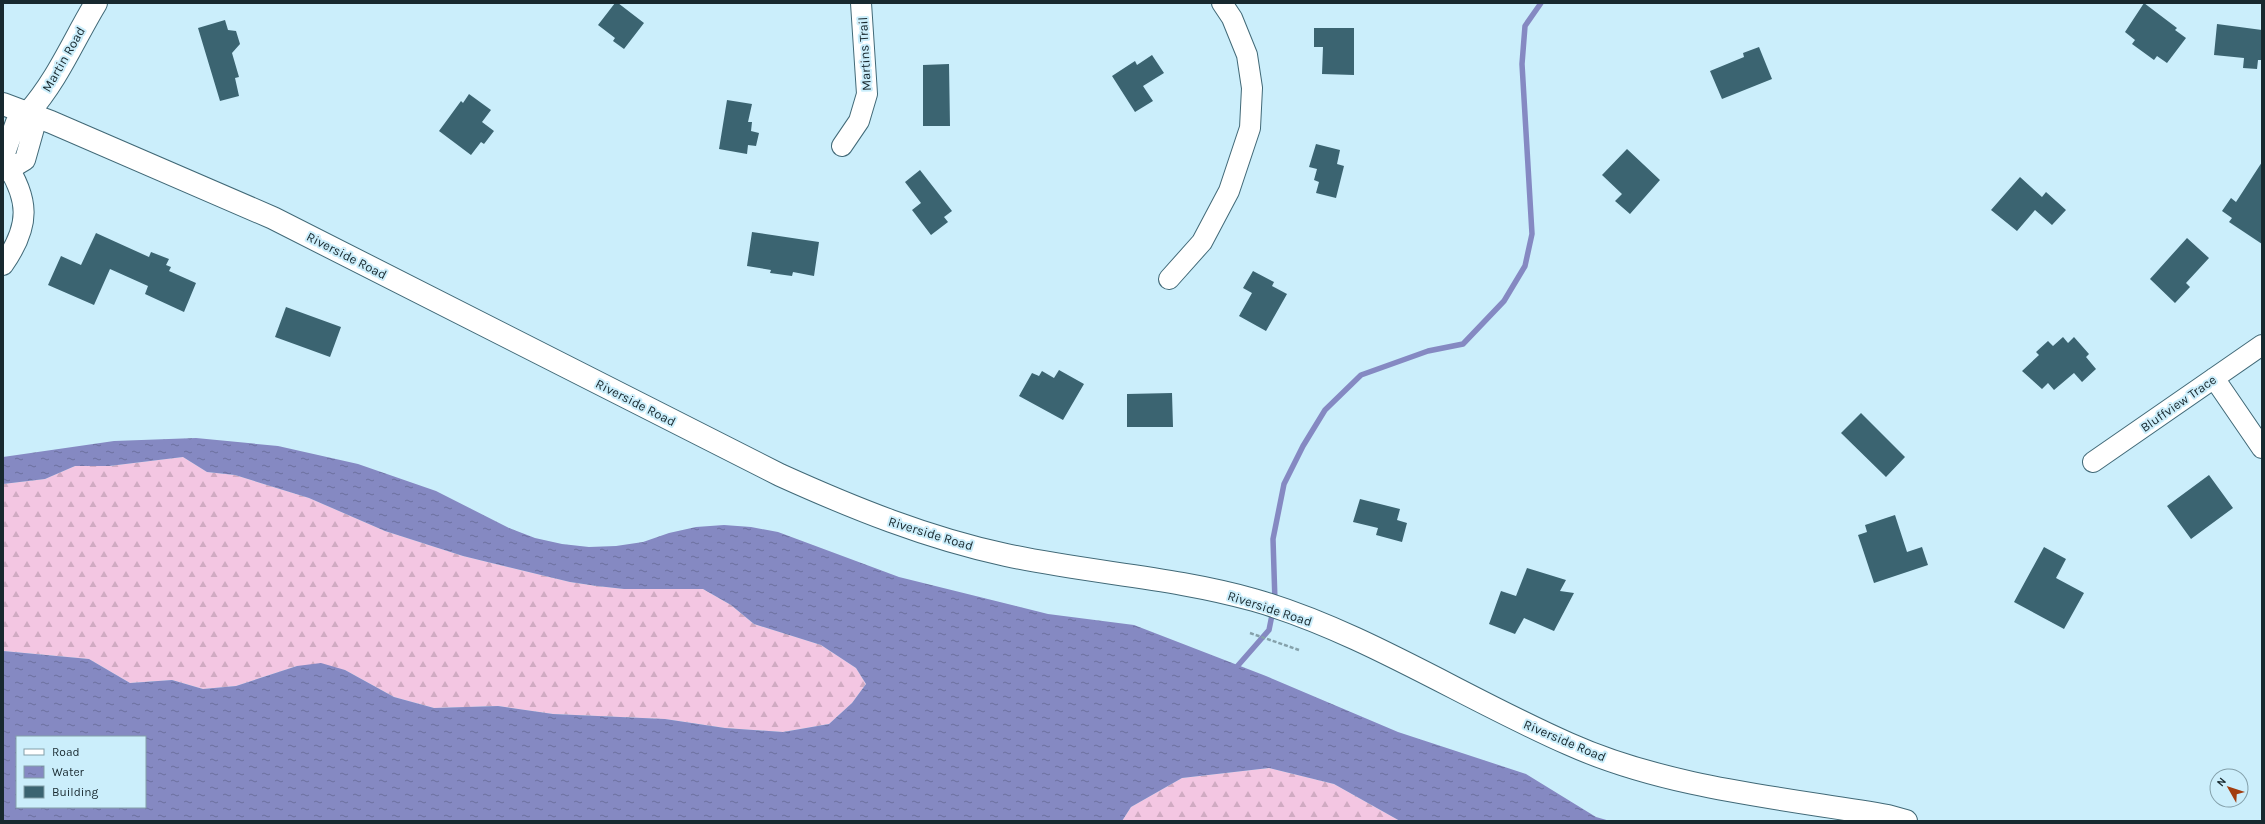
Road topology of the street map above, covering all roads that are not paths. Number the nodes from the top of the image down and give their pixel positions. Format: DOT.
graph roads {
  1 [pos="96,3"];
  2 [pos="861,3"];
  3 [pos="1222,3"];
  4 [pos="3,104"];
  5 [pos="28,113"];
  6 [pos="842,146"];
  7 [pos="5,164"];
  8 [pos="3,265"];
  9 [pos="1169,279"];
  10 [pos="2262,345"];
  11 [pos="2214,378"];
  12 [pos="2262,448"];
  13 [pos="2094,462"];
  14 [pos="1906,821"];
  1 -- 5 [label="street, Martin Road"];
  2 -- 6 [label="street, Martins Trail"];
  3 -- 9 [label="street"];
  4 -- 5 [label="street, Riverside Road"];
  5 -- 7 [label="street"];
  5 -- 14 [label="street, Riverside Road"];
  7 -- 8 [label="street"];
  10 -- 11 [label="street, Bluffview Trace"];
  11 -- 12 [label="street"];
  11 -- 13 [label="street, Bluffview Trace"];
}
